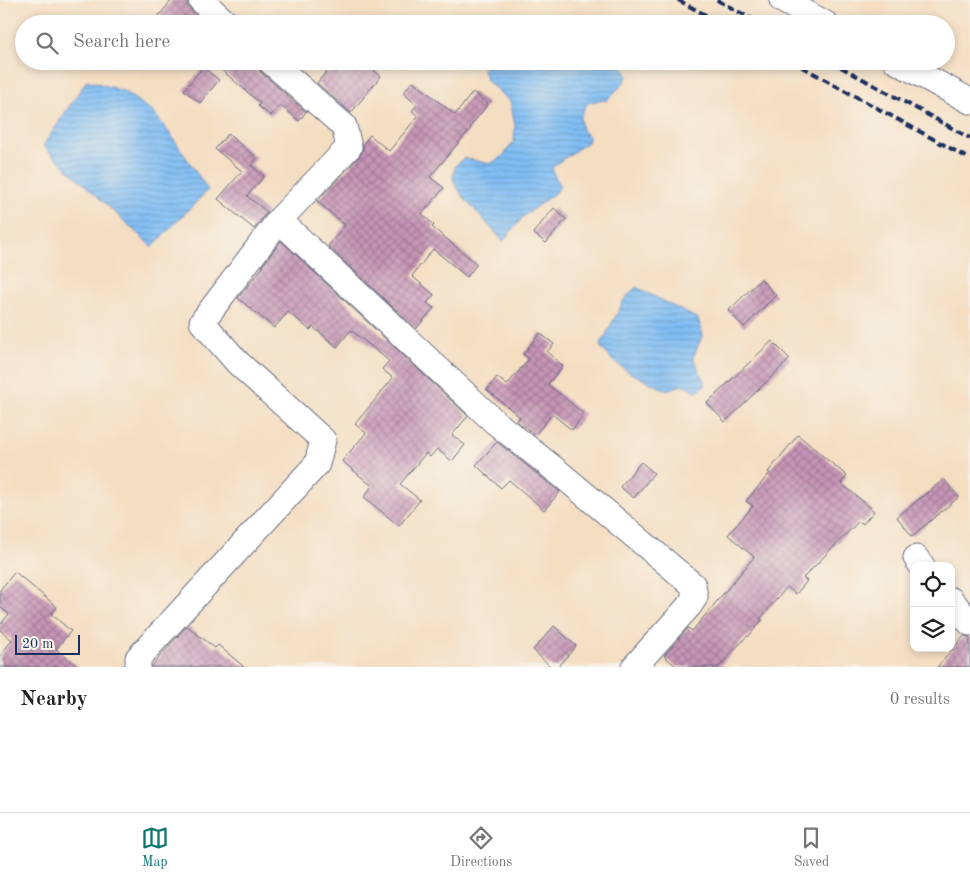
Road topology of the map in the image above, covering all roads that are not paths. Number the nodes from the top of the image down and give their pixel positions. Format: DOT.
graph roads {
  1 [pos="201,0"];
  2 [pos="782,0"];
  3 [pos="218,15"];
  4 [pos="810,15"];
  5 [pos="280,70"];
  6 [pos="913,70"];
  7 [pos="970,101"];
  8 [pos="279,220"];
  9 [pos="955,605"];
  10 [pos="970,623"];
  11 [pos="138,667"];
  12 [pos="634,667"];
  1 -- 3 [label="street"];
  2 -- 4 [label="street"];
  5 -- 8 [label="street"];
  6 -- 7 [label="street"];
  8 -- 11 [label="street"];
  8 -- 12 [label="street"];
  9 -- 10 [label="street"];
}
